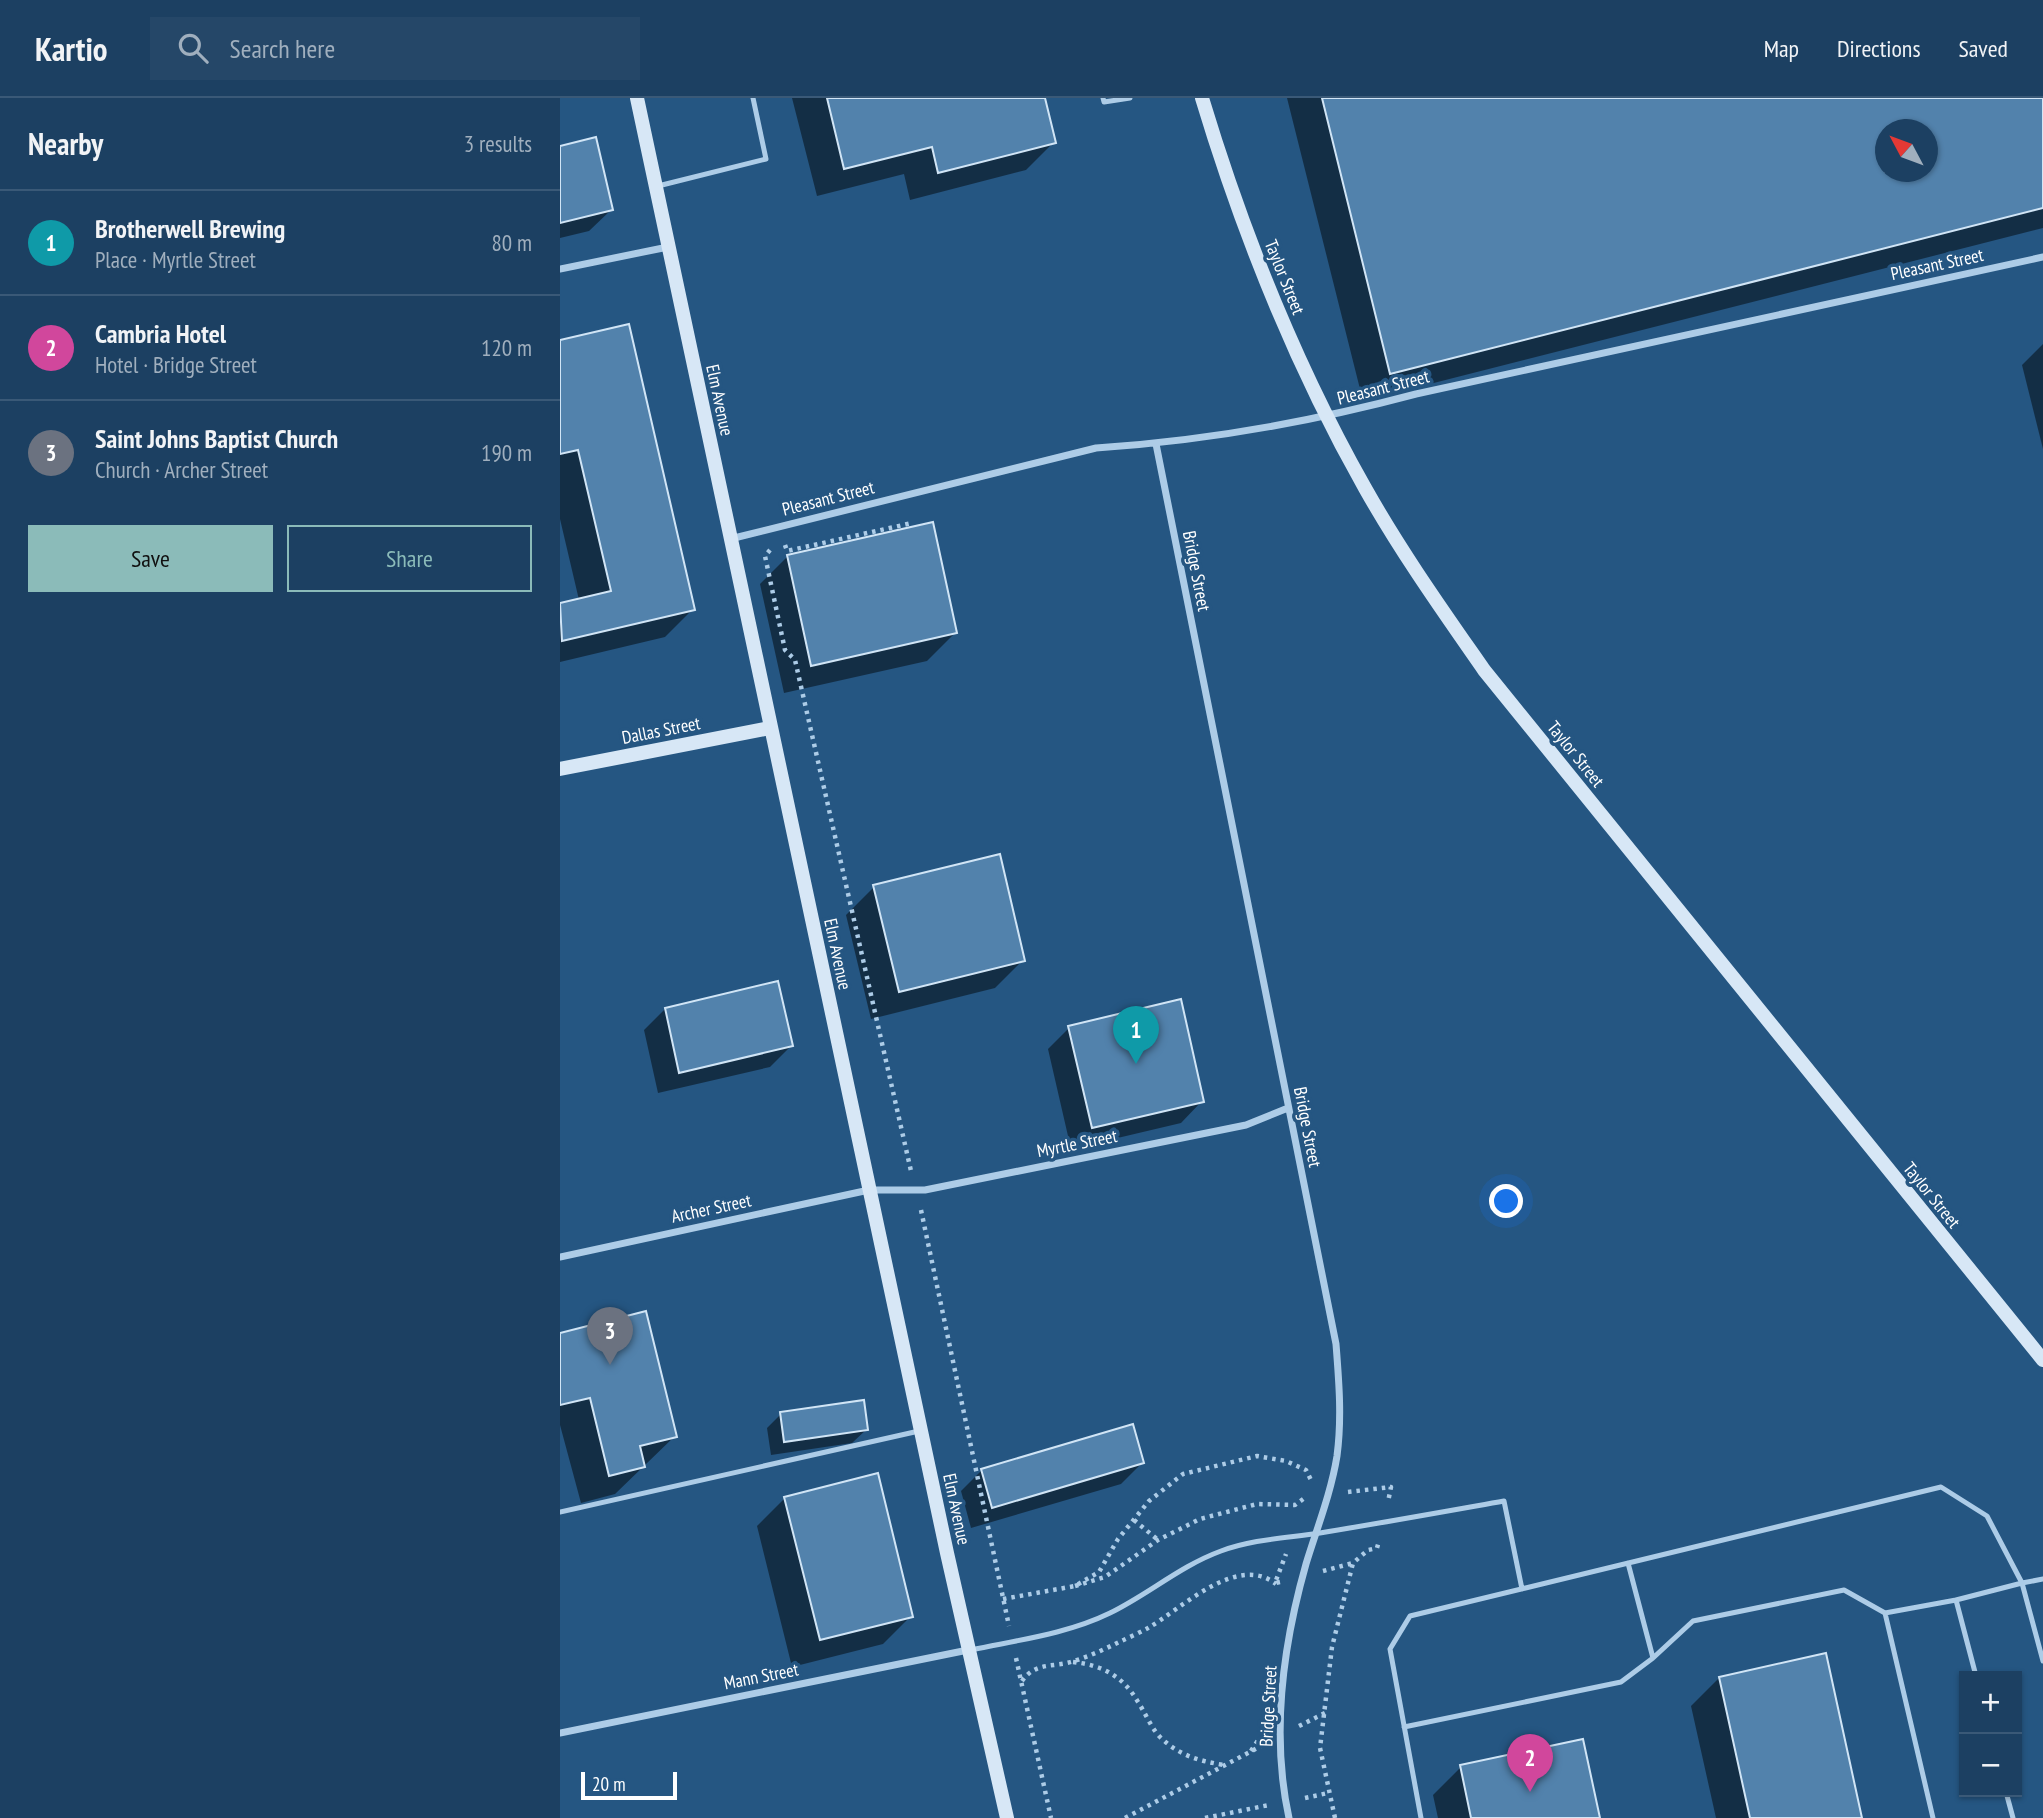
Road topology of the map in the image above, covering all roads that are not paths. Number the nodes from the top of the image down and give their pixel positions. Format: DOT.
graph roads {
  1 [pos="637,98"];
  2 [pos="753,98"];
  3 [pos="1103,98"];
  4 [pos="1130,98"];
  5 [pos="1202,98"];
  6 [pos="655,186"];
  7 [pos="668,247"];
  8 [pos="2043,257"];
  9 [pos="560,269"];
  10 [pos="1327,417"];
  11 [pos="1156,444"];
  12 [pos="729,539"];
  13 [pos="769,727"];
  14 [pos="560,769"];
  15 [pos="1288,1108"];
  16 [pos="869,1190"];
  17 [pos="560,1257"];
  18 [pos="2043,1360"];
  19 [pos="921,1430"];
  20 [pos="560,1513"];
  21 [pos="1317,1534"];
  22 [pos="1628,1563"];
  23 [pos="2043,1578"];
  24 [pos="2022,1583"];
  25 [pos="1522,1589"];
  26 [pos="1956,1600"];
  27 [pos="1885,1613"];
  28 [pos="968,1650"];
  29 [pos="1653,1658"];
  30 [pos="2043,1661"];
  31 [pos="1975,1671"];
  32 [pos="1404,1727"];
  33 [pos="560,1733"];
  34 [pos="2007,1797"];
  35 [pos="1007,1818"];
  36 [pos="1289,1818"];
  37 [pos="1421,1818"];
  38 [pos="1933,1818"];
  39 [pos="2012,1818"];
  1 -- 6 [label="main road, Elm Avenue"];
  2 -- 6 [label="lane"];
  3 -- 4 [label="lane"];
  5 -- 10 [label="main road, Taylor Street"];
  6 -- 7 [label="main road, Elm Avenue"];
  7 -- 9 [label="street"];
  7 -- 12 [label="main road, Elm Avenue"];
  8 -- 10 [label="street, Pleasant Street"];
  10 -- 11 [label="street, Pleasant Street"];
  10 -- 18 [label="main road, Taylor Street"];
  11 -- 12 [label="street, Pleasant Street"];
  11 -- 15 [label="street, Bridge Street"];
  12 -- 13 [label="main road, Elm Avenue"];
  13 -- 14 [label="main road, Dallas Street"];
  13 -- 16 [label="main road, Elm Avenue"];
  15 -- 16 [label="street, Myrtle Street"];
  15 -- 21 [label="street, Bridge Street"];
  16 -- 17 [label="street, Archer Street"];
  16 -- 19 [label="main road, Elm Avenue"];
  19 -- 20 [label="lane"];
  19 -- 28 [label="main road, Elm Avenue"];
  21 -- 25 [label="lane"];
  21 -- 28 [label="lane"];
  21 -- 36 [label="street, Bridge Street"];
  22 -- 24 [label="lane"];
  22 -- 25 [label="lane"];
  22 -- 29 [label="lane"];
  23 -- 24 [label="lane"];
  24 -- 26 [label="lane"];
  24 -- 30 [label="lane"];
  25 -- 32 [label="lane"];
  26 -- 27 [label="lane"];
  26 -- 31 [label="lane"];
  27 -- 29 [label="lane"];
  27 -- 38 [label="lane"];
  28 -- 33 [label="street, Mann Street"];
  28 -- 35 [label="main road, Elm Avenue"];
  29 -- 32 [label="lane"];
  32 -- 37 [label="lane"];
  34 -- 39 [label="lane"];
}
